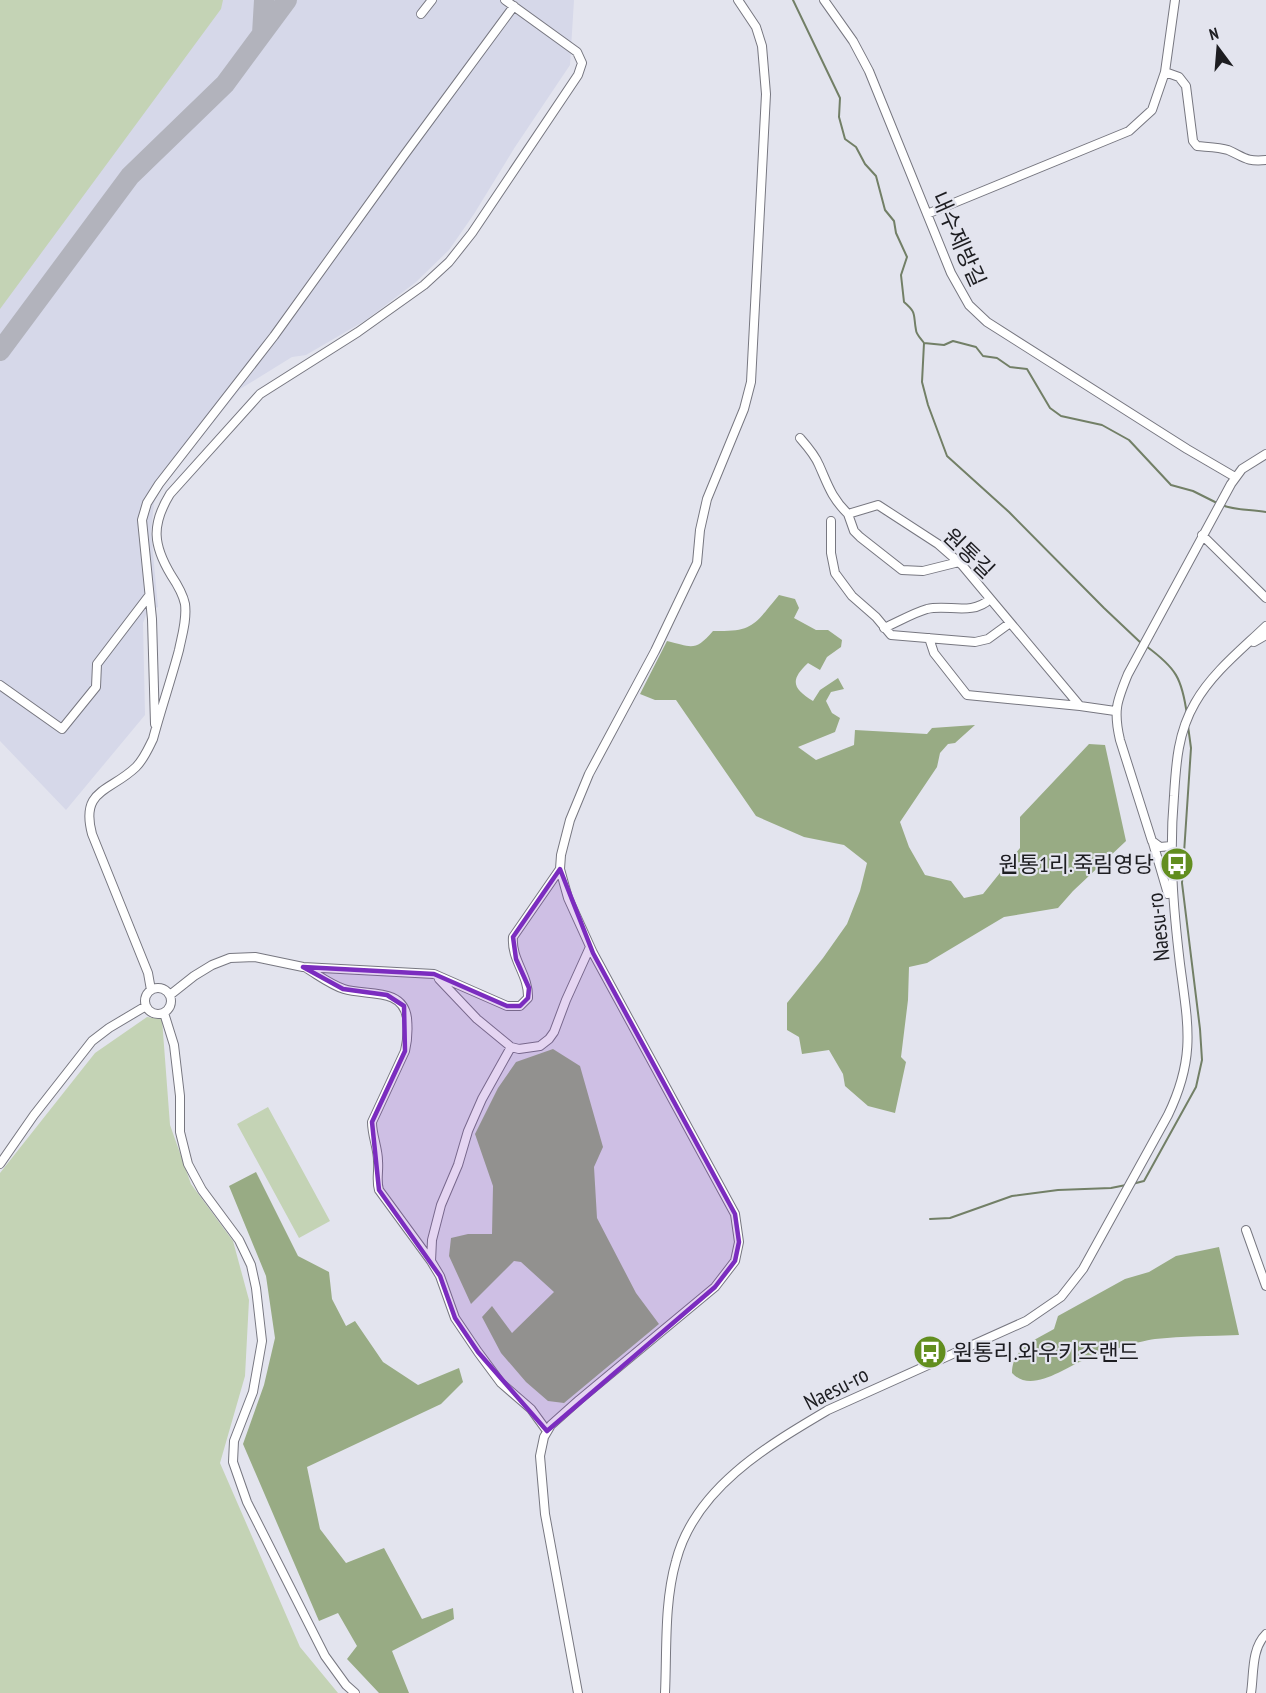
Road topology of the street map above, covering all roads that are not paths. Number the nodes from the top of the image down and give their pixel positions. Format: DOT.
graph roads {
  1 [pos="432,0"];
  2 [pos="506,0"];
  3 [pos="738,0"];
  4 [pos="824,0"];
  5 [pos="1175,0"];
  6 [pos="514,6"];
  7 [pos="421,14"];
  8 [pos="1165,72"];
  9 [pos="1266,160"];
  10 [pos="927,214"];
  11 [pos="800,438"];
  12 [pos="1266,454"];
  13 [pos="1233,480"];
  14 [pos="848,514"];
  15 [pos="831,521"];
  16 [pos="1204,533"];
  17 [pos="959,562"];
  18 [pos="148,597"];
  19 [pos="1266,598"];
  20 [pos="990,599"];
  21 [pos="1011,623"];
  22 [pos="1266,626"];
  23 [pos="884,628"];
  24 [pos="1266,635"];
  25 [pos="929,638"];
  26 [pos="1240,651"];
  27 [pos="0,685"];
  28 [pos="1080,706"];
  29 [pos="1115,711"];
  30 [pos="156,729"];
  31 [pos="1152,841"];
  32 [pos="1171,846"];
  33 [pos="560,869"];
  34 [pos="1173,909"];
  35 [pos="590,947"];
  36 [pos="303,967"];
  37 [pos="434,974"];
  38 [pos="151,990"];
  39 [pos="170,995"];
  40 [pos="146,1006"];
  41 [pos="164,1013"];
  42 [pos="511,1047"];
  43 [pos="0,1164"];
  44 [pos="1246,1230"];
  45 [pos="431,1261"];
  46 [pos="1266,1286"];
  47 [pos="547,1431"];
  48 [pos="1266,1634"];
  49 [pos="355,1693"];
  50 [pos="578,1693"];
  51 [pos="665,1693"];
  52 [pos="1251,1693"];
  1 -- 7 [label="street"];
  2 -- 6 [label="street"];
  3 -- 33 [label="street"];
  4 -- 10 [label="street, 내수제방길"];
  5 -- 8 [label="street"];
  6 -- 18 [label="street"];
  6 -- 30 [label="street"];
  8 -- 9 [label="street"];
  8 -- 10 [label="street"];
  10 -- 13 [label="street, 내수제방길"];
  11 -- 14 [label="street"];
  12 -- 13 [label="street"];
  13 -- 16 [label="street"];
  14 -- 17 [label="street, 원통길"];
  14 -- 17 [label="street"];
  15 -- 23 [label="street"];
  16 -- 19 [label="street"];
  16 -- 29 [label="street"];
  17 -- 20 [label="street, 원통길"];
  18 -- 27 [label="street"];
  18 -- 30 [label="street"];
  20 -- 21 [label="street, 원통길"];
  20 -- 23 [label="street"];
  21 -- 25 [label="street"];
  21 -- 28 [label="street, 원통길"];
  22 -- 26 [label="street, Naesu-ro"];
  23 -- 25 [label="street"];
  24 -- 26 [label="street"];
  25 -- 28 [label="street"];
  26 -- 32 [label="street, Naesu-ro"];
  28 -- 29 [label="street"];
  29 -- 31 [label="street"];
  30 -- 38 [label="street"];
  31 -- 32 [label="street"];
  31 -- 34 [label="street"];
  32 -- 34 [label="street, Naesu-ro"];
  33 -- 35 [label="street"];
  33 -- 37 [label="street"];
  34 -- 51 [label="street, Naesu-ro"];
  35 -- 42 [label="street"];
  35 -- 47 [label="street"];
  36 -- 37 [label="street"];
  36 -- 39 [label="street"];
  36 -- 45 [label="street"];
  37 -- 42 [label="street"];
  38 -- 39 [label="street"];
  38 -- 40 [label="street"];
  39 -- 41 [label="street"];
  40 -- 41 [label="street"];
  40 -- 43 [label="street"];
  41 -- 49 [label="street"];
  42 -- 45 [label="street"];
  44 -- 46 [label="street"];
  45 -- 47 [label="street"];
  47 -- 50 [label="street"];
  48 -- 52 [label="street"];
}
